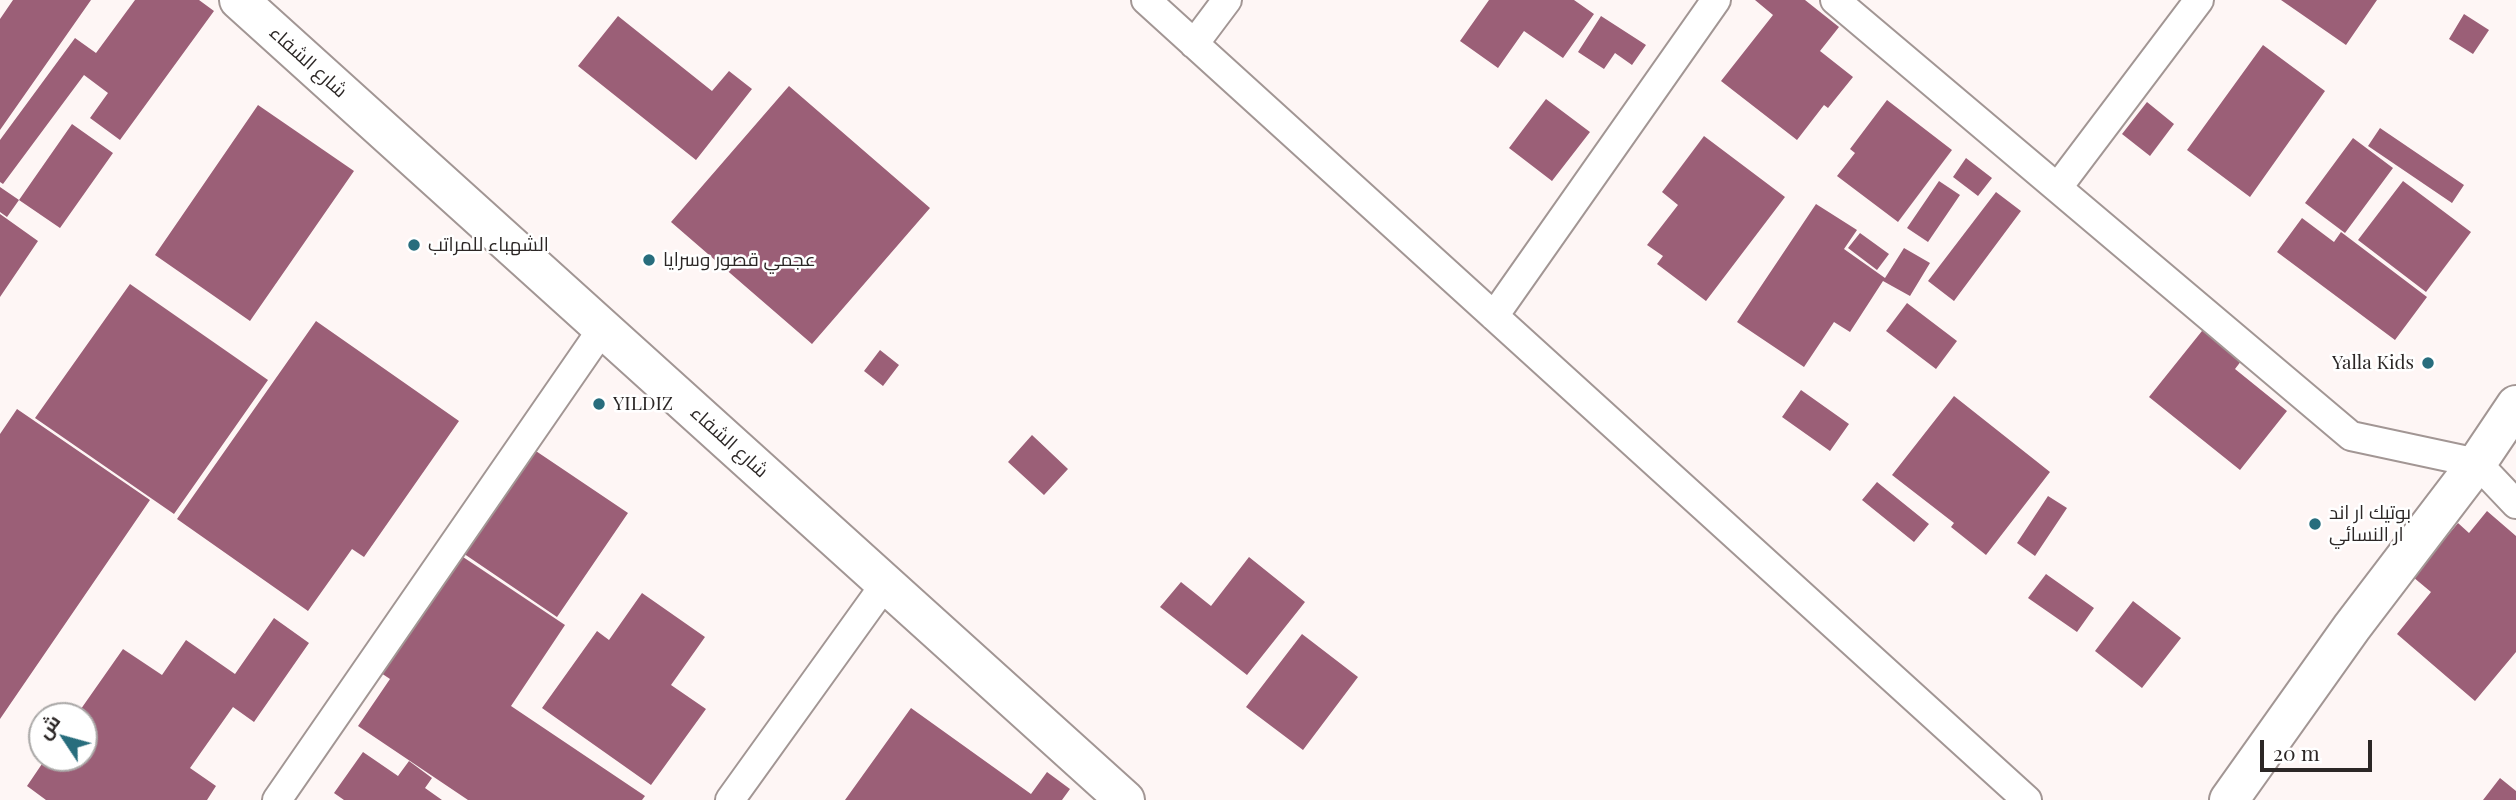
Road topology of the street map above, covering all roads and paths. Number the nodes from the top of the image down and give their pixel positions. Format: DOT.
graph roads {
  1 [pos="239,0"];
  2 [pos="1146,0"];
  3 [pos="1227,0"];
  4 [pos="1716,0"];
  5 [pos="1835,0"];
  6 [pos="2199,0"];
  7 [pos="1194,44"];
  8 [pos="2058,187"];
  9 [pos="1494,316"];
  10 [pos="603,328"];
  11 [pos="2516,405"];
  12 [pos="2477,463"];
  13 [pos="2516,504"];
  14 [pos="886,583"];
  15 [pos="277,800"];
  16 [pos="730,800"];
  17 [pos="1125,800"];
  18 [pos="2027,800"];
  19 [pos="2229,800"];
  1 -- 10 [label="street, شارع الشفاء"];
  2 -- 7 [label="street"];
  3 -- 7 [label="street"];
  4 -- 9 [label="street"];
  5 -- 8 [label="street"];
  6 -- 8 [label="street"];
  7 -- 9 [label="street"];
  8 -- 12 [label="street"];
  9 -- 18 [label="street"];
  10 -- 14 [label="street, شارع الشفاء"];
  10 -- 15 [label="street"];
  11 -- 12 [label="street"];
  12 -- 13 [label="street"];
  12 -- 19 [label="street"];
  14 -- 16 [label="street"];
  14 -- 17 [label="street, شارع الشفاء"];
}
